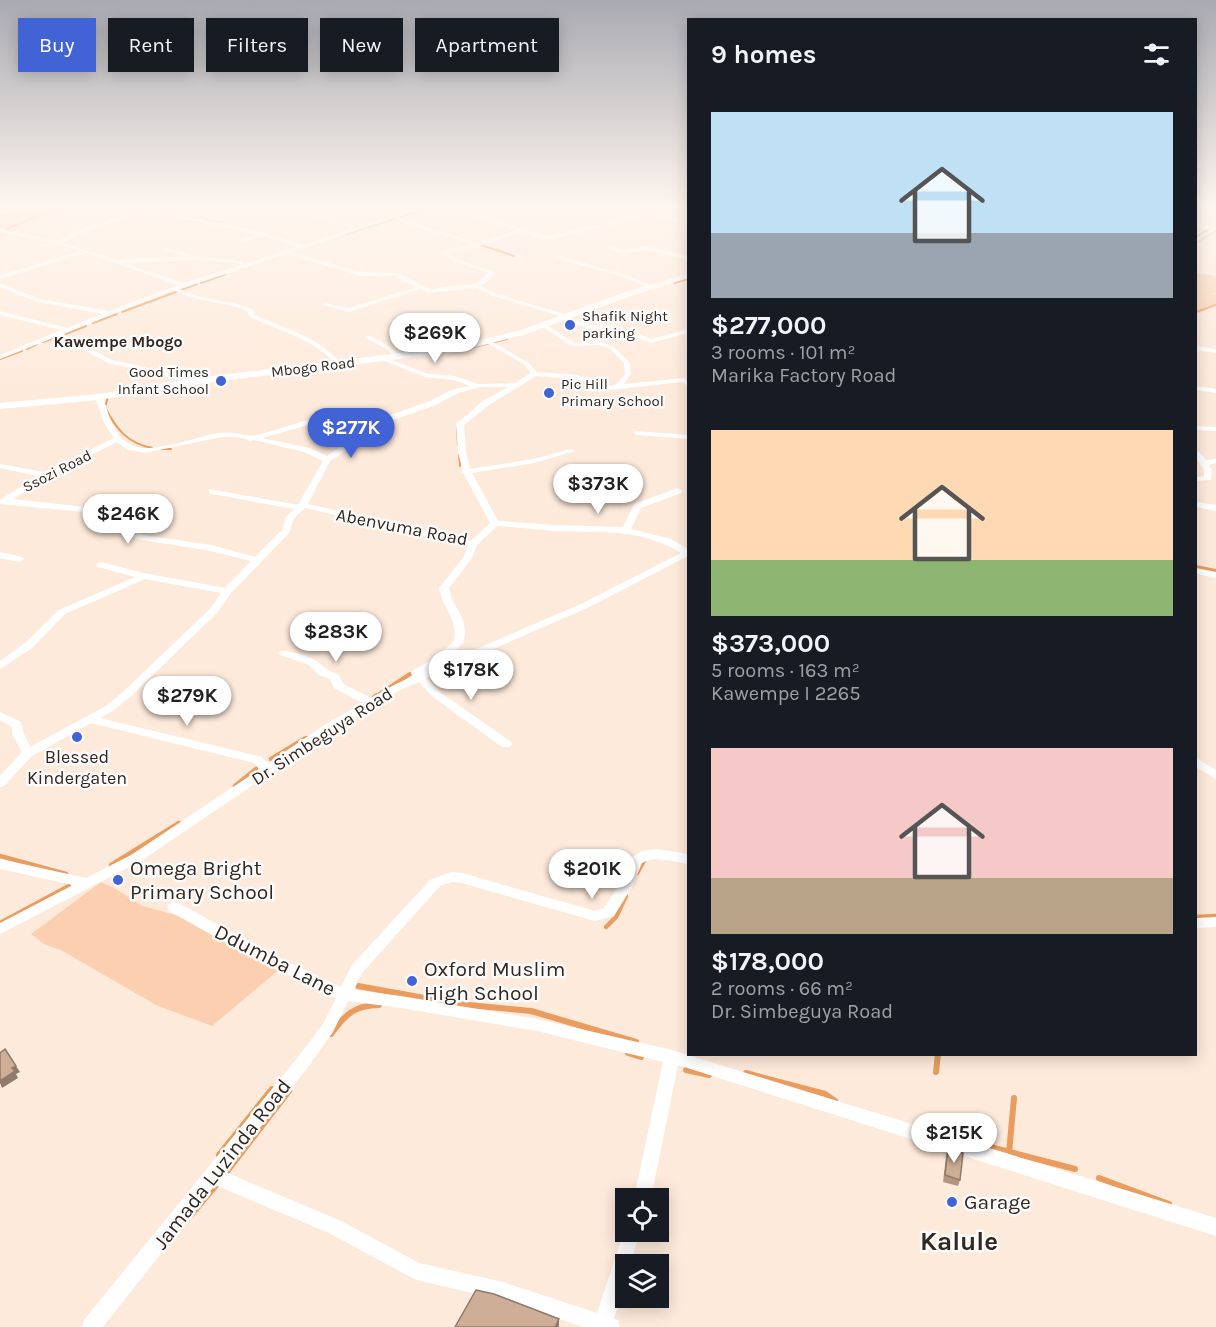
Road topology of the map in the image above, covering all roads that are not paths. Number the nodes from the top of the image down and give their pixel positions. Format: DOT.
graph roads {
  1 [pos="30,268"];
  2 [pos="133,268"];
  3 [pos="233,268"];
  4 [pos="340,268"];
  5 [pos="478,268"];
  6 [pos="596,268"];
  7 [pos="687,276"];
  8 [pos="0,277"];
  9 [pos="0,285"];
  10 [pos="183,285"];
  11 [pos="477,286"];
  12 [pos="650,286"];
  13 [pos="422,287"];
  14 [pos="174,288"];
  15 [pos="325,305"];
  16 [pos="0,313"];
  17 [pos="109,314"];
  18 [pos="563,317"];
  19 [pos="542,324"];
  20 [pos="68,330"];
  21 [pos="687,331"];
  22 [pos="58,334"];
  23 [pos="368,337"];
  24 [pos="1197,340"];
  25 [pos="489,342"];
  26 [pos="1197,348"];
  27 [pos="1206,349"];
  28 [pos="1216,351"];
  29 [pos="397,356"];
  30 [pos="0,357"];
  31 [pos="382,358"];
  32 [pos="338,364"];
  33 [pos="535,374"];
  34 [pos="189,382"];
  35 [pos="687,383"];
  36 [pos="520,385"];
  37 [pos="478,386"];
  38 [pos="618,388"];
  39 [pos="1197,388"];
  40 [pos="1216,391"];
  41 [pos="99,397"];
  42 [pos="0,406"];
  43 [pos="319,419"];
  44 [pos="1197,428"];
  45 [pos="1216,429"];
  46 [pos="638,433"];
  47 [pos="687,437"];
  48 [pos="250,439"];
  49 [pos="115,440"];
  50 [pos="571,451"];
  51 [pos="1197,455"];
  52 [pos="327,460"];
  53 [pos="1216,461"];
  54 [pos="1204,463"];
  55 [pos="0,466"];
  56 [pos="465,472"];
  57 [pos="45,476"];
  58 [pos="1197,479"];
  59 [pos="212,491"];
  60 [pos="678,491"];
  61 [pos="2,503"];
  62 [pos="1197,505"];
  63 [pos="300,506"];
  64 [pos="1216,508"];
  65 [pos="495,524"];
  66 [pos="626,530"];
  67 [pos="473,544"];
  68 [pos="687,552"];
  69 [pos="687,554"];
  70 [pos="0,555"];
  71 [pos="19,559"];
  72 [pos="257,560"];
  73 [pos="101,565"];
  74 [pos="1197,571"];
  75 [pos="1216,575"];
  76 [pos="144,576"];
  77 [pos="227,591"];
  78 [pos="284,653"];
  79 [pos="0,666"];
  80 [pos="415,672"];
  81 [pos="373,703"];
  82 [pos="0,715"];
  83 [pos="89,719"];
  84 [pos="506,744"];
  85 [pos="28,753"];
  86 [pos="1197,763"];
  87 [pos="268,770"];
  88 [pos="1216,775"];
  89 [pos="0,783"];
  90 [pos="687,859"];
  91 [pos="0,864"];
  92 [pos="86,883"];
  93 [pos="174,907"];
  94 [pos="1216,922"];
  95 [pos="1197,923"];
  96 [pos="0,929"];
  97 [pos="344,995"];
  98 [pos="672,1057"];
  99 [pos="212,1175"];
  100 [pos="644,1188"];
  101 [pos="1216,1227"];
  102 [pos="628,1242"];
  103 [pos="607,1325"];
  104 [pos="91,1327"];
  1 -- 8 [label="street"];
  2 -- 10 [label="street"];
  3 -- 10 [label="street"];
  4 -- 13 [label="street"];
  5 -- 11 [label="street"];
  6 -- 12 [label="street"];
  7 -- 12 [label="street, Mbogo Road"];
  9 -- 17 [label="street"];
  10 -- 14 [label="street"];
  11 -- 13 [label="street"];
  11 -- 18 [label="street"];
  12 -- 18 [label="street, Mbogo Road"];
  13 -- 15 [label="street"];
  14 -- 17 [label="street"];
  14 -- 32 [label="street"];
  16 -- 20 [label="street"];
  17 -- 20 [label="street"];
  18 -- 19 [label="street, Mbogo Road"];
  18 -- 21 [label="street"];
  19 -- 25 [label="street, Mbogo Road"];
  19 -- 38 [label="street"];
  20 -- 22 [label="street"];
  22 -- 30 [label="street"];
  22 -- 34 [label="street"];
  23 -- 29 [label="street"];
  24 -- 27 [label="street"];
  25 -- 29 [label="street, Mbogo Road"];
  25 -- 33 [label="street"];
  26 -- 27 [label="street"];
  27 -- 28 [label="street"];
  29 -- 31 [label="street, Mbogo Road"];
  31 -- 32 [label="street, Mbogo Road"];
  31 -- 37 [label="street"];
  32 -- 34 [label="street, Mbogo Road"];
  33 -- 36 [label="street"];
  33 -- 38 [label="street"];
  34 -- 41 [label="street, Mbogo Road"];
  35 -- 38 [label="street"];
  36 -- 37 [label="street"];
  36 -- 56 [label="street"];
  37 -- 52 [label="street"];
  39 -- 40 [label="street"];
  41 -- 42 [label="street, Mbogo Road"];
  41 -- 49 [label="street"];
  43 -- 48 [label="street"];
  44 -- 45 [label="street"];
  46 -- 47 [label="street"];
  48 -- 49 [label="street"];
  48 -- 52 [label="street"];
  49 -- 57 [label="street, Ssozi Road"];
  50 -- 56 [label="street"];
  51 -- 54 [label="street"];
  52 -- 63 [label="street"];
  53 -- 54 [label="street"];
  54 -- 58 [label="street"];
  55 -- 57 [label="street"];
  56 -- 65 [label="street"];
  57 -- 61 [label="street, Ssozi Road"];
  59 -- 63 [label="street, Abenvuma Road"];
  60 -- 66 [label="street"];
  61 -- 72 [label="street"];
  62 -- 64 [label="street"];
  63 -- 67 [label="street, Abenvuma Road"];
  63 -- 72 [label="street"];
  65 -- 66 [label="street"];
  65 -- 67 [label="street, Abenvuma Road"];
  66 -- 68 [label="street"];
  67 -- 80 [label="street"];
  69 -- 80 [label="street, Dr. Simbeguya Road"];
  70 -- 71 [label="street"];
  72 -- 77 [label="street"];
  73 -- 76 [label="street"];
  74 -- 75 [label="street"];
  76 -- 77 [label="street"];
  76 -- 79 [label="street"];
  77 -- 83 [label="street"];
  78 -- 81 [label="street"];
  80 -- 81 [label="street, Dr. Simbeguya Road"];
  80 -- 84 [label="street"];
  81 -- 87 [label="street, Dr. Simbeguya Road"];
  82 -- 85 [label="street"];
  83 -- 85 [label="street"];
  83 -- 87 [label="street"];
  85 -- 89 [label="street"];
  86 -- 88 [label="street"];
  87 -- 92 [label="street, Dr. Simbeguya Road"];
  90 -- 97 [label="street, Jamada Luzinda Road"];
  91 -- 92 [label="street"];
  92 -- 96 [label="street, Dr. Simbeguya Road"];
  93 -- 97 [label="street, Ddumba Lane"];
  94 -- 95 [label="street"];
  97 -- 98 [label="street, Ddumba Lane"];
  97 -- 99 [label="street, Jamada Luzinda Road"];
  98 -- 100 [label="street"];
  98 -- 101 [label="street, Ddumba Lane"];
  99 -- 103 [label="street"];
  99 -- 104 [label="street, Jamada Luzinda Road"];
  102 -- 103 [label="street"];
}
